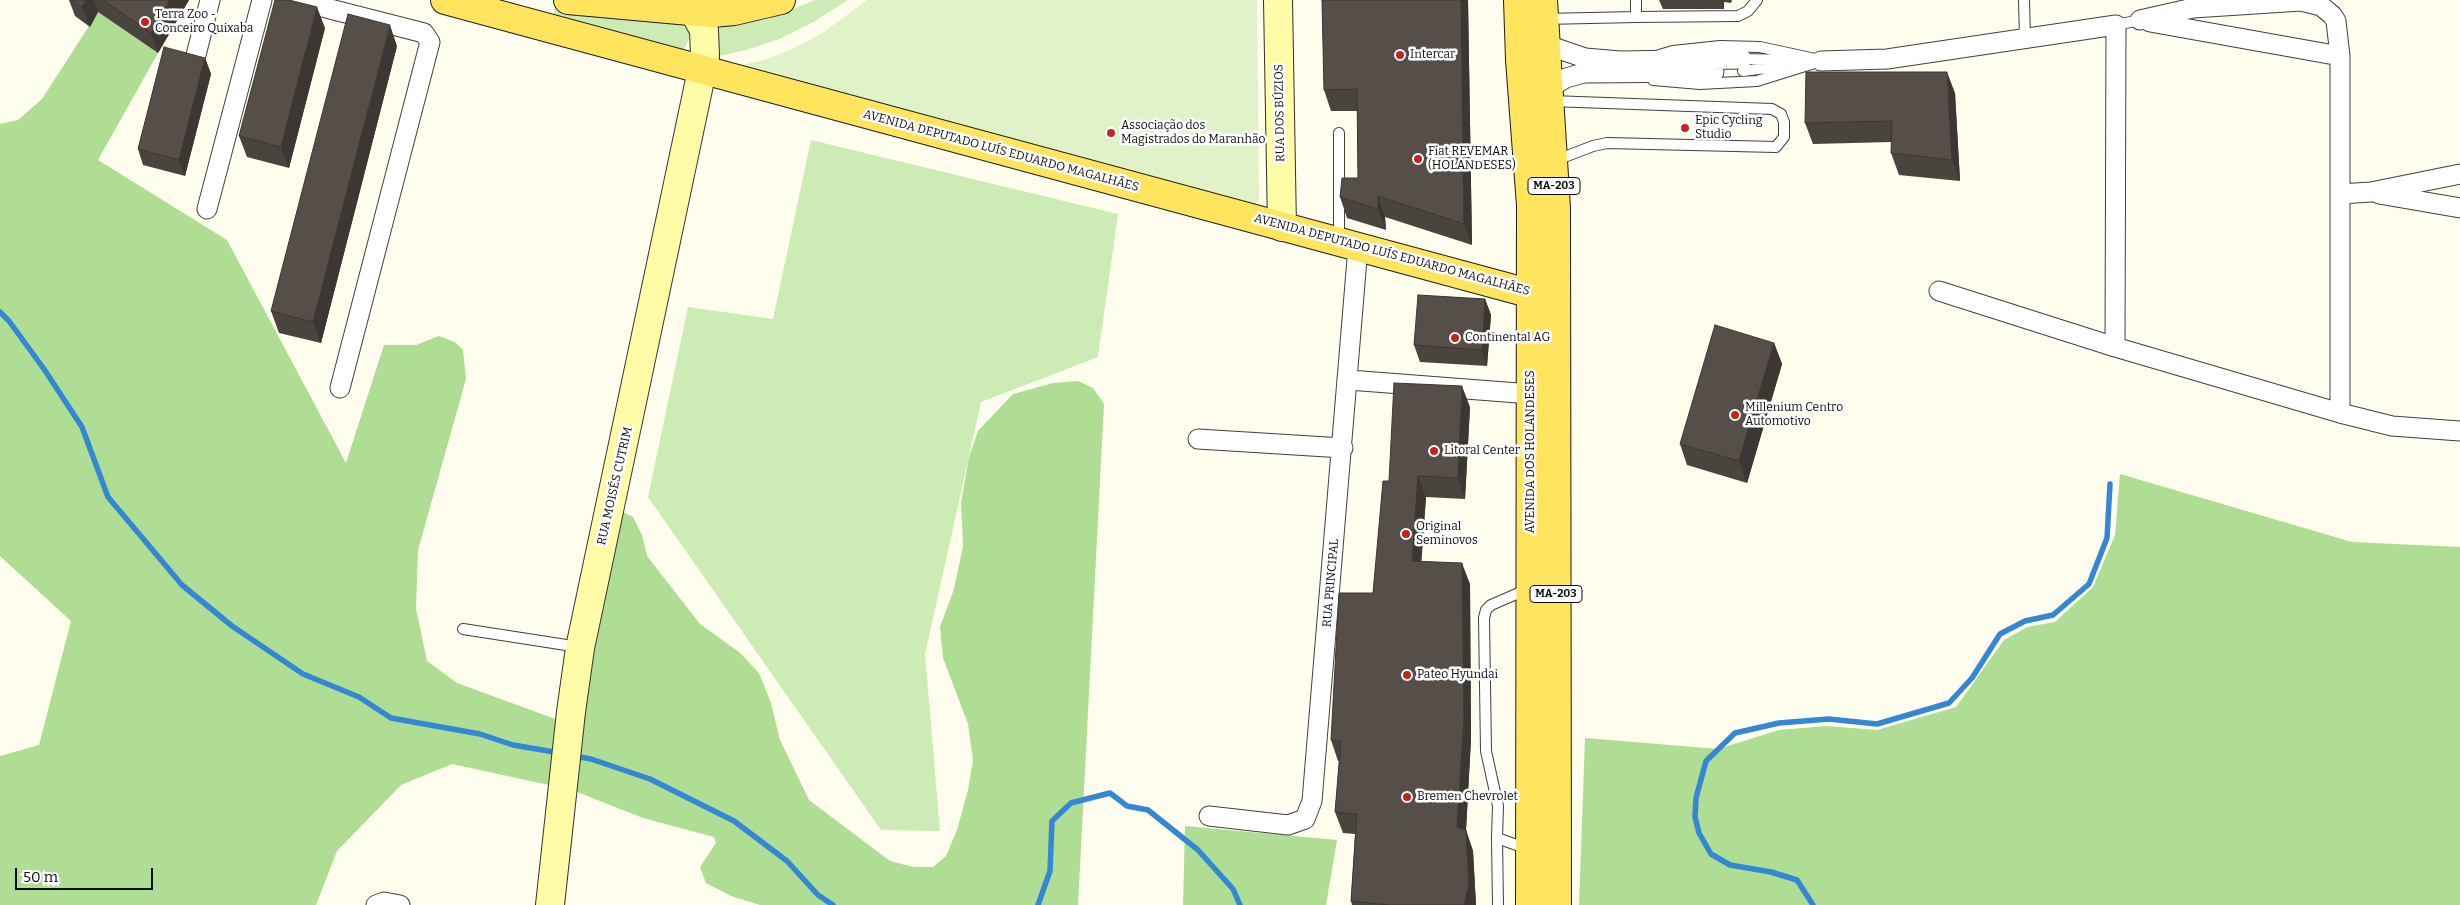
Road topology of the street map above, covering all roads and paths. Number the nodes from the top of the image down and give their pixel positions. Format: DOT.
graph roads {
  1 [pos="210,0"];
  2 [pos="262,0"];
  3 [pos="295,0"];
  4 [pos="445,0"];
  5 [pos="568,0"];
  6 [pos="781,0"];
  7 [pos="1278,0"];
  8 [pos="1518,0"];
  9 [pos="1636,0"];
  10 [pos="1757,0"];
  11 [pos="2024,0"];
  12 [pos="333,5"];
  13 [pos="359,8"];
  14 [pos="694,12"];
  15 [pos="1636,16"];
  16 [pos="2140,20"];
  17 [pos="1544,21"];
  18 [pos="2116,25"];
  19 [pos="2025,38"];
  20 [pos="196,55"];
  21 [pos="2340,56"];
  22 [pos="1641,60"];
  23 [pos="1821,60"];
  24 [pos="1742,65"];
  25 [pos="702,70"];
  26 [pos="1618,74"];
  27 [pos="1548,95"];
  28 [pos="1339,133"];
  29 [pos="1553,161"];
  30 [pos="2460,174"];
  31 [pos="2371,192"];
  32 [pos="2340,194"];
  33 [pos="2460,208"];
  34 [pos="207,209"];
  35 [pos="1282,227"];
  36 [pos="1349,245"];
  37 [pos="1544,288"];
  38 [pos="1939,291"];
  39 [pos="2115,347"];
  40 [pos="1349,380"];
  41 [pos="340,388"];
  42 [pos="1531,394"];
  43 [pos="2340,413"];
  44 [pos="2460,431"];
  45 [pos="1198,439"];
  46 [pos="1343,448"];
  47 [pos="1531,588"];
  48 [pos="463,629"];
  49 [pos="580,648"];
  50 [pos="1209,816"];
  51 [pos="1497,838"];
  52 [pos="1531,850"];
  53 [pos="552,904"];
  54 [pos="376,905"];
  55 [pos="400,905"];
  56 [pos="1498,905"];
  57 [pos="1530,905"];
  58 [pos="1557,905"];
  1 -- 20 [label="street"];
  2 -- 34 [label="street"];
  3 -- 12 [label="street"];
  4 -- 25 [label="main road, AVENIDA DEPUTADO LUÍS EDUARDO MAGALHÃES"];
  5 -- 14 [label="main road"];
  6 -- 14 [label="main road"];
  7 -- 35 [label="street, RUA DOS BÚZIOS"];
  8 -- 37 [label="main road, AVENIDA DOS HOLANDESES / MA-203"];
  9 -- 15 [label="lane"];
  10 -- 15 [label="lane"];
  11 -- 19 [label="lane"];
  12 -- 13 [label="street"];
  13 -- 41 [label="street"];
  14 -- 25 [label="street, RUA MOISÉS CUTRIM"];
  15 -- 17 [label="lane"];
  16 -- 18 [label="lane"];
  16 -- 21 [label="street"];
  16 -- 21 [label="street"];
  17 -- 22 [label="street"];
  17 -- 27 [label="main road, AVENIDA DOS HOLANDESES / MA-203"];
  18 -- 19 [label="street"];
  18 -- 39 [label="street"];
  19 -- 23 [label="street"];
  21 -- 32 [label="street"];
  22 -- 23 [label="lane"];
  22 -- 24 [label="street"];
  23 -- 24 [label="lane"];
  23 -- 26 [label="lane"];
  24 -- 26 [label="street"];
  25 -- 35 [label="main road, AVENIDA DEPUTADO LUÍS EDUARDO MAGALHÃES"];
  25 -- 49 [label="street, RUA MOISÉS CUTRIM"];
  26 -- 27 [label="street"];
  27 -- 29 [label="main road, AVENIDA DOS HOLANDESES / MA-203"];
  27 -- 29 [label="lane"];
  28 -- 36 [label="lane"];
  29 -- 37 [label="main road, AVENIDA DOS HOLANDESES / MA-203"];
  30 -- 31 [label="street"];
  31 -- 32 [label="street"];
  31 -- 33 [label="street"];
  32 -- 43 [label="street"];
  35 -- 36 [label="main road, AVENIDA DEPUTADO LUÍS EDUARDO MAGALHÃES"];
  36 -- 37 [label="main road, AVENIDA DEPUTADO LUÍS EDUARDO MAGALHÃES"];
  36 -- 40 [label="street, RUA PRINCIPAL"];
  37 -- 42 [label="main road, AVENIDA DOS HOLANDESES / MA-203"];
  37 -- 58 [label="main road, AVENIDA DOS HOLANDESES / MA-203"];
  38 -- 39 [label="street"];
  39 -- 43 [label="street"];
  40 -- 42 [label="street"];
  40 -- 46 [label="street, RUA PRINCIPAL"];
  42 -- 47 [label="main road, AVENIDA DOS HOLANDESES / MA-203"];
  43 -- 44 [label="street"];
  45 -- 46 [label="street"];
  46 -- 50 [label="street, RUA PRINCIPAL"];
  47 -- 51 [label="lane"];
  47 -- 52 [label="main road, AVENIDA DOS HOLANDESES / MA-203"];
  48 -- 49 [label="lane"];
  49 -- 53 [label="street, RUA MOISÉS CUTRIM"];
  51 -- 52 [label="lane"];
  51 -- 56 [label="lane"];
  52 -- 57 [label="main road, AVENIDA DOS HOLANDESES / MA-203"];
  54 -- 55 [label="street"];
}
